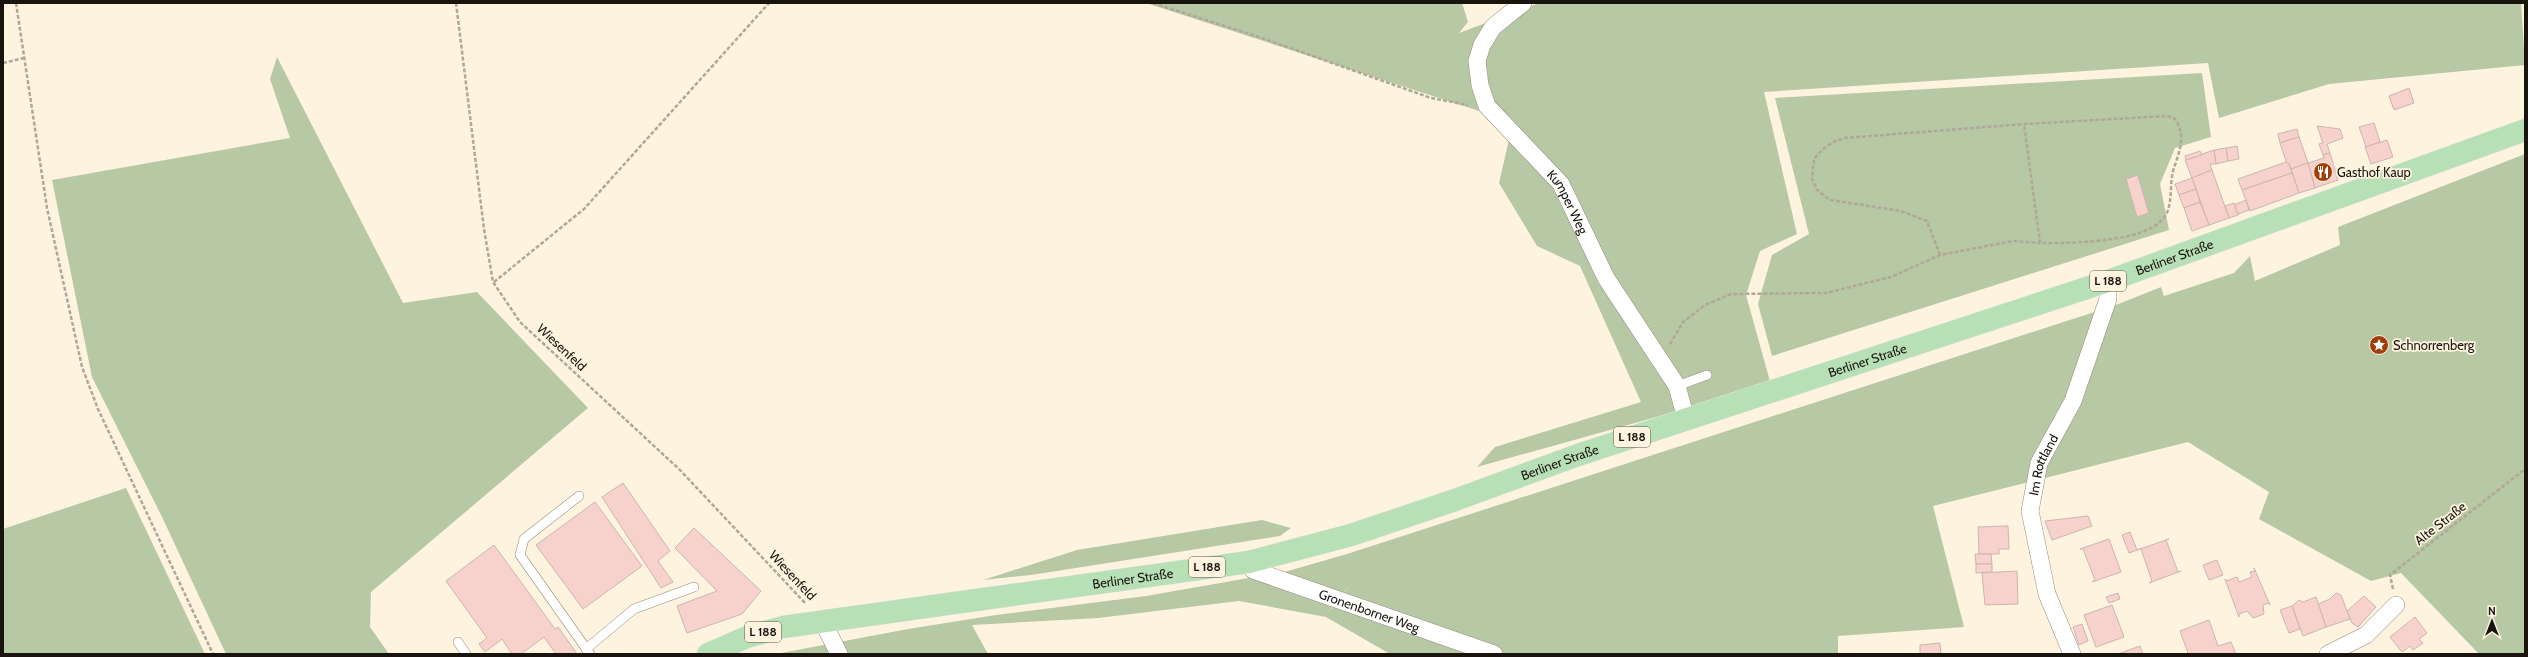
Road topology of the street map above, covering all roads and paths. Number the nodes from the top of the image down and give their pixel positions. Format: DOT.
graph roads {
  1 [pos="16,3"];
  2 [pos="456,3"];
  3 [pos="769,3"];
  4 [pos="1153,3"];
  5 [pos="1523,3"];
  6 [pos="24,58"];
  7 [pos="3,64"];
  8 [pos="1487,106"];
  9 [pos="2024,124"];
  10 [pos="2525,130"];
  11 [pos="2040,243"];
  12 [pos="1940,255"];
  13 [pos="2108,281"];
  14 [pos="493,282"];
  15 [pos="1669,346"];
  16 [pos="1707,375"];
  17 [pos="1677,386"];
  18 [pos="1686,418"];
  19 [pos="2525,469"];
  20 [pos="578,496"];
  21 [pos="1249,562"];
  22 [pos="694,587"];
  23 [pos="2396,605"];
  24 [pos="822,620"];
  25 [pos="458,642"];
  26 [pos="588,651"];
  27 [pos="213,654"];
  28 [pos="466,654"];
  29 [pos="708,654"];
  30 [pos="838,654"];
  31 [pos="1494,654"];
  32 [pos="2072,654"];
  33 [pos="2328,654"];
  1 -- 6 [label="path"];
  2 -- 14 [label="path, Wiesenfeld"];
  3 -- 14 [label="path"];
  4 -- 8 [label="path"];
  5 -- 8 [label="street, Kumper Weg"];
  6 -- 7 [label="path"];
  6 -- 27 [label="path"];
  8 -- 17 [label="street, Kumper Weg"];
  9 -- 11 [label="path"];
  9 -- 11 [label="path"];
  9 -- 12 [label="path"];
  10 -- 13 [label="main road, Berliner Straße / L 188"];
  11 -- 12 [label="path"];
  12 -- 15 [label="path"];
  13 -- 18 [label="main road, Berliner Straße / L 188"];
  13 -- 32 [label="street, Im Rottland"];
  14 -- 24 [label="path, Wiesenfeld"];
  16 -- 17 [label="lane"];
  17 -- 18 [label="street, Kumper Weg"];
  18 -- 21 [label="main road, Berliner Straße / L 188"];
  19 -- 23 [label="path, Alte Straße"];
  20 -- 26 [label="lane"];
  21 -- 24 [label="main road, Berliner Straße / L 188"];
  21 -- 31 [label="street, Gronenborner Weg"];
  22 -- 26 [label="lane"];
  23 -- 33 [label="street"];
  24 -- 29 [label="main road, Berliner Straße / L 188"];
  24 -- 30 [label="street"];
  25 -- 28 [label="lane"];
}
